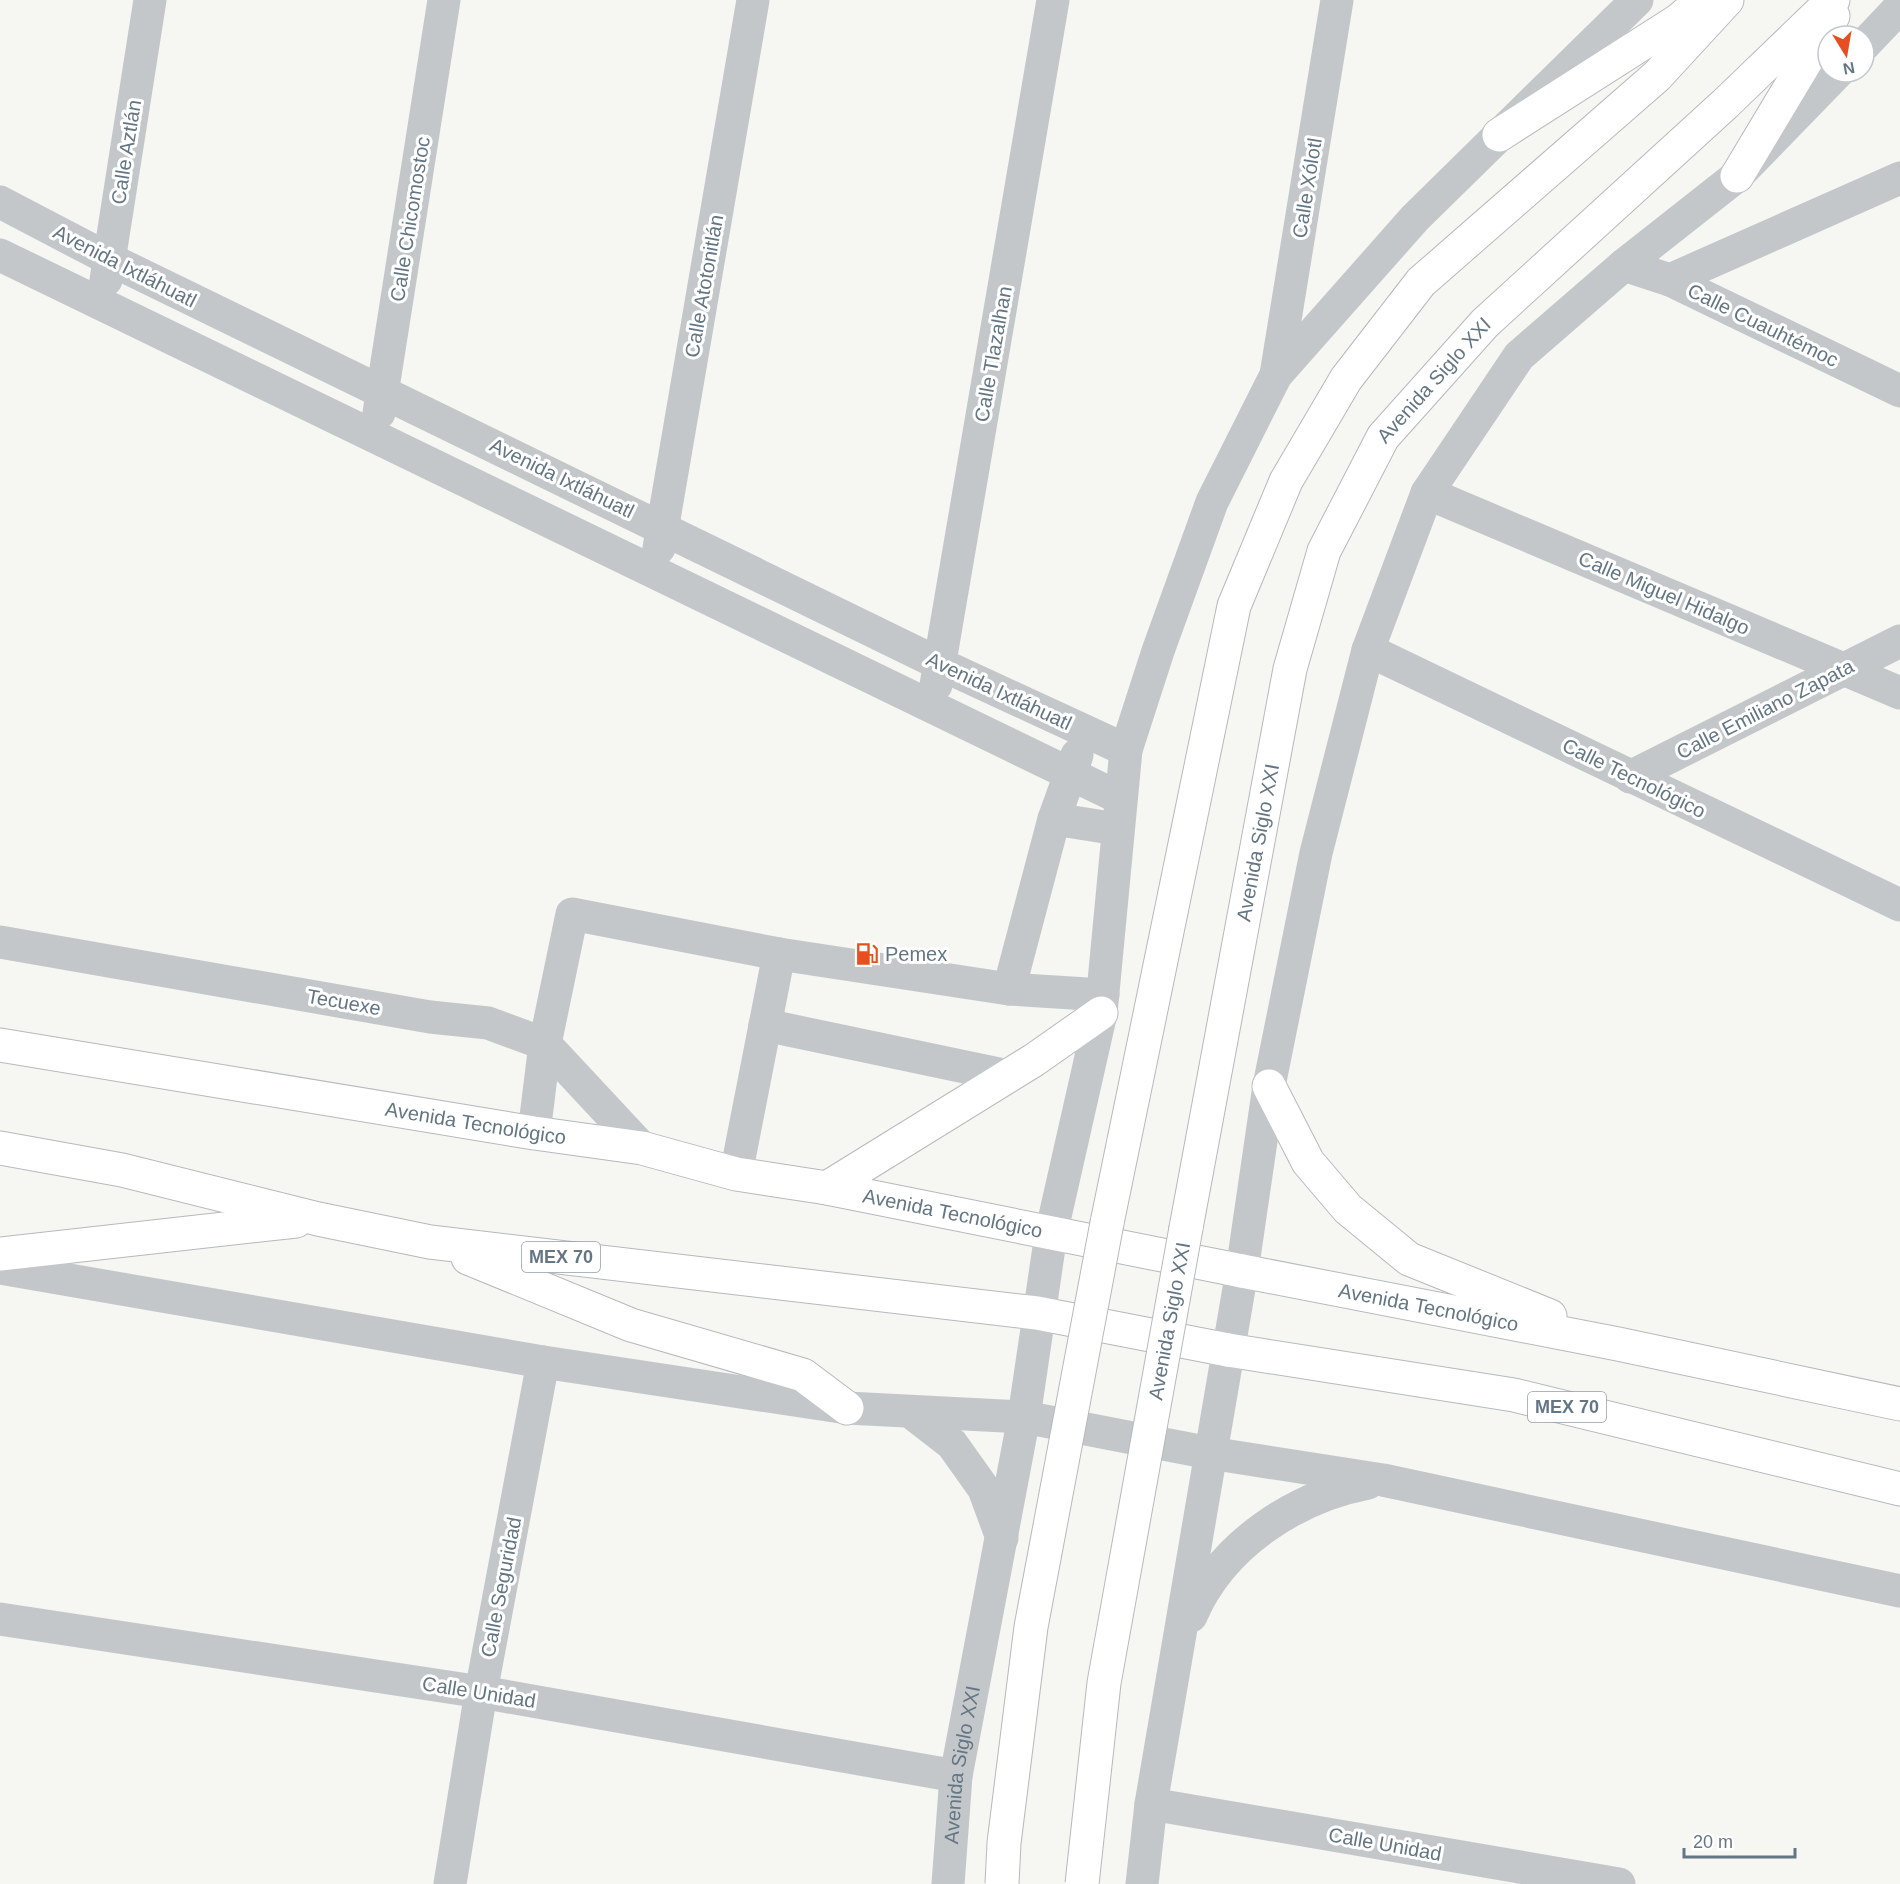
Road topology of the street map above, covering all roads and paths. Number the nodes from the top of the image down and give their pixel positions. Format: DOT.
graph roads {
  1 [pos="150,0"];
  2 [pos="444,0"];
  3 [pos="753,0"];
  4 [pos="1053,0"];
  5 [pos="1337,0"];
  6 [pos="1637,0"];
  7 [pos="1702,0"];
  8 [pos="1726,0"];
  9 [pos="1833,0"];
  10 [pos="1843,0"];
  11 [pos="1900,7"];
  12 [pos="1876,32"];
  13 [pos="1826,84"];
  14 [pos="1499,135"];
  15 [pos="1737,176"];
  16 [pos="1900,178"];
  17 [pos="0,202"];
  18 [pos="0,255"];
  19 [pos="109,259"];
  20 [pos="1624,265"];
  21 [pos="1670,280"];
  22 [pos="102,304"];
  23 [pos="1276,375"];
  24 [pos="1900,391"];
  25 [pos="383,392"];
  26 [pos="376,437"];
  27 [pos="1427,493"];
  28 [pos="663,527"];
  29 [pos="655,573"];
  30 [pos="1900,641"];
  31 [pos="1368,650"];
  32 [pos="940,664"];
  33 [pos="1844,669"];
  34 [pos="1900,693"];
  35 [pos="933,708"];
  36 [pos="1086,731"];
  37 [pos="1126,750"];
  38 [pos="1070,775"];
  39 [pos="1630,777"];
  40 [pos="1119,814"];
  41 [pos="1054,819"];
  42 [pos="1900,904"];
  43 [pos="0,942"];
  44 [pos="779,954"];
  45 [pos="1009,989"];
  46 [pos="1102,1004"];
  47 [pos="765,1025"];
  48 [pos="544,1044"];
  49 [pos="0,1045"];
  50 [pos="1008,1076"];
  51 [pos="1269,1086"];
  52 [pos="534,1133"];
  53 [pos="0,1148"];
  54 [pos="642,1148"];
  55 [pos="736,1174"];
  56 [pos="827,1188"];
  57 [pos="318,1219"];
  58 [pos="1051,1234"];
  59 [pos="430,1242"];
  60 [pos="0,1254"];
  61 [pos="0,1268"];
  62 [pos="1242,1271"];
  63 [pos="1037,1314"];
  64 [pos="1618,1344"];
  65 [pos="1228,1350"];
  66 [pos="543,1362"];
  67 [pos="1900,1404"];
  68 [pos="847,1408"];
  69 [pos="912,1413"];
  70 [pos="1024,1417"];
  71 [pos="1210,1453"];
  72 [pos="1383,1480"];
  73 [pos="1900,1489"];
  74 [pos="1002,1539"];
  75 [pos="1900,1591"];
  76 [pos="0,1619"];
  77 [pos="1181,1640"];
  78 [pos="481,1692"];
  79 [pos="956,1776"];
  80 [pos="1151,1804"];
  81 [pos="450,1884"];
  82 [pos="948,1884"];
  83 [pos="1002,1884"];
  84 [pos="1082,1884"];
  85 [pos="1142,1884"];
  86 [pos="1619,1884"];
  1 -- 19 [label="street, Calle Aztlán"];
  2 -- 25 [label="street, Calle Chicomostoc"];
  3 -- 28 [label="street, Calle Atotonitlán"];
  4 -- 32 [label="street, Calle Tlazalhan"];
  5 -- 23 [label="street, Calle Xólotl"];
  6 -- 14 [label="street, Avenida Siglo XXI"];
  7 -- 14 [label="main road"];
  8 -- 83 [label="main road, bridge"];
  9 -- 84 [label="main road, Avenida Siglo XXI, bridge"];
  10 -- 15 [label="main road"];
  11 -- 12 [label="street"];
  13 -- 15 [label="street"];
  14 -- 23 [label="street, Avenida Siglo XXI"];
  15 -- 20 [label="street"];
  16 -- 21 [label="street"];
  17 -- 19 [label="street, Avenida Ixtláhuatl"];
  18 -- 22 [label="street"];
  19 -- 22 [label="street, Calle Aztlán"];
  19 -- 25 [label="street, Avenida Ixtláhuatl"];
  20 -- 21 [label="street, Calle Cuauhtémoc"];
  20 -- 27 [label="street"];
  21 -- 24 [label="street, Calle Cuauhtémoc"];
  22 -- 26 [label="street"];
  23 -- 37 [label="street, Avenida Siglo XXI"];
  25 -- 26 [label="street, Calle Chicomostoc"];
  25 -- 28 [label="street, Avenida Ixtláhuatl"];
  26 -- 29 [label="street"];
  27 -- 31 [label="street"];
  27 -- 33 [label="street, Calle Miguel Hidalgo"];
  28 -- 29 [label="street, Calle Atotonitlán"];
  28 -- 32 [label="street, Avenida Ixtláhuatl"];
  29 -- 35 [label="street"];
  30 -- 33 [label="street, Calle Emiliano Zapata"];
  31 -- 39 [label="street, Calle Tecnológico"];
  31 -- 51 [label="street"];
  32 -- 35 [label="street, Calle Tlazalhan"];
  32 -- 36 [label="street, Avenida Ixtláhuatl"];
  33 -- 34 [label="street, Calle Miguel Hidalgo"];
  33 -- 39 [label="street, Calle Emiliano Zapata"];
  35 -- 38 [label="street"];
  36 -- 37 [label="street, Avenida Ixtláhuatl"];
  36 -- 38 [label="street"];
  37 -- 40 [label="street, Avenida Siglo XXI"];
  38 -- 40 [label="street"];
  38 -- 41 [label="street"];
  39 -- 42 [label="street, Calle Tecnológico"];
  40 -- 41 [label="street"];
  40 -- 46 [label="street, Avenida Siglo XXI"];
  41 -- 45 [label="street"];
  43 -- 48 [label="street, Tecuexe"];
  44 -- 45 [label="street"];
  44 -- 47 [label="street"];
  44 -- 48 [label="street"];
  45 -- 46 [label="street"];
  46 -- 50 [label="main road"];
  46 -- 58 [label="street, Avenida Siglo XXI"];
  47 -- 50 [label="street"];
  47 -- 55 [label="street"];
  48 -- 52 [label="street"];
  48 -- 54 [label="street, Tecuexe"];
  49 -- 52 [label="main road, Avenida Tecnológico"];
  50 -- 56 [label="main road"];
  51 -- 62 [label="street"];
  51 -- 64 [label="main road"];
  52 -- 54 [label="main road, Avenida Tecnológico"];
  53 -- 57 [label="main road, MEX 70"];
  54 -- 55 [label="main road, Avenida Tecnológico"];
  55 -- 56 [label="main road, Avenida Tecnológico"];
  56 -- 58 [label="main road, Avenida Tecnológico"];
  57 -- 59 [label="main road, MEX 70"];
  57 -- 60 [label="main road"];
  58 -- 62 [label="main road, Avenida Tecnológico"];
  58 -- 63 [label="street, Avenida Siglo XXI"];
  59 -- 63 [label="main road, MEX 70"];
  59 -- 68 [label="main road"];
  61 -- 66 [label="street"];
  62 -- 64 [label="main road, Avenida Tecnológico"];
  62 -- 65 [label="street"];
  63 -- 65 [label="main road, MEX 70"];
  63 -- 70 [label="street, Avenida Siglo XXI"];
  64 -- 67 [label="main road, Avenida Tecnológico"];
  65 -- 71 [label="street"];
  65 -- 73 [label="main road, MEX 70"];
  66 -- 68 [label="street"];
  66 -- 78 [label="street, Calle Seguridad"];
  68 -- 69 [label="street"];
  69 -- 70 [label="street"];
  69 -- 74 [label="street"];
  70 -- 71 [label="street"];
  70 -- 74 [label="street, Avenida Siglo XXI"];
  71 -- 72 [label="street"];
  71 -- 77 [label="street"];
  72 -- 75 [label="street"];
  72 -- 77 [label="street"];
  74 -- 79 [label="street, Avenida Siglo XXI"];
  76 -- 78 [label="street, Calle Unidad"];
  77 -- 80 [label="street"];
  78 -- 79 [label="street, Calle Unidad"];
  78 -- 81 [label="street, Calle Seguridad"];
  79 -- 82 [label="street, Avenida Siglo XXI"];
  80 -- 85 [label="street"];
  80 -- 86 [label="street, Calle Unidad"];
}
